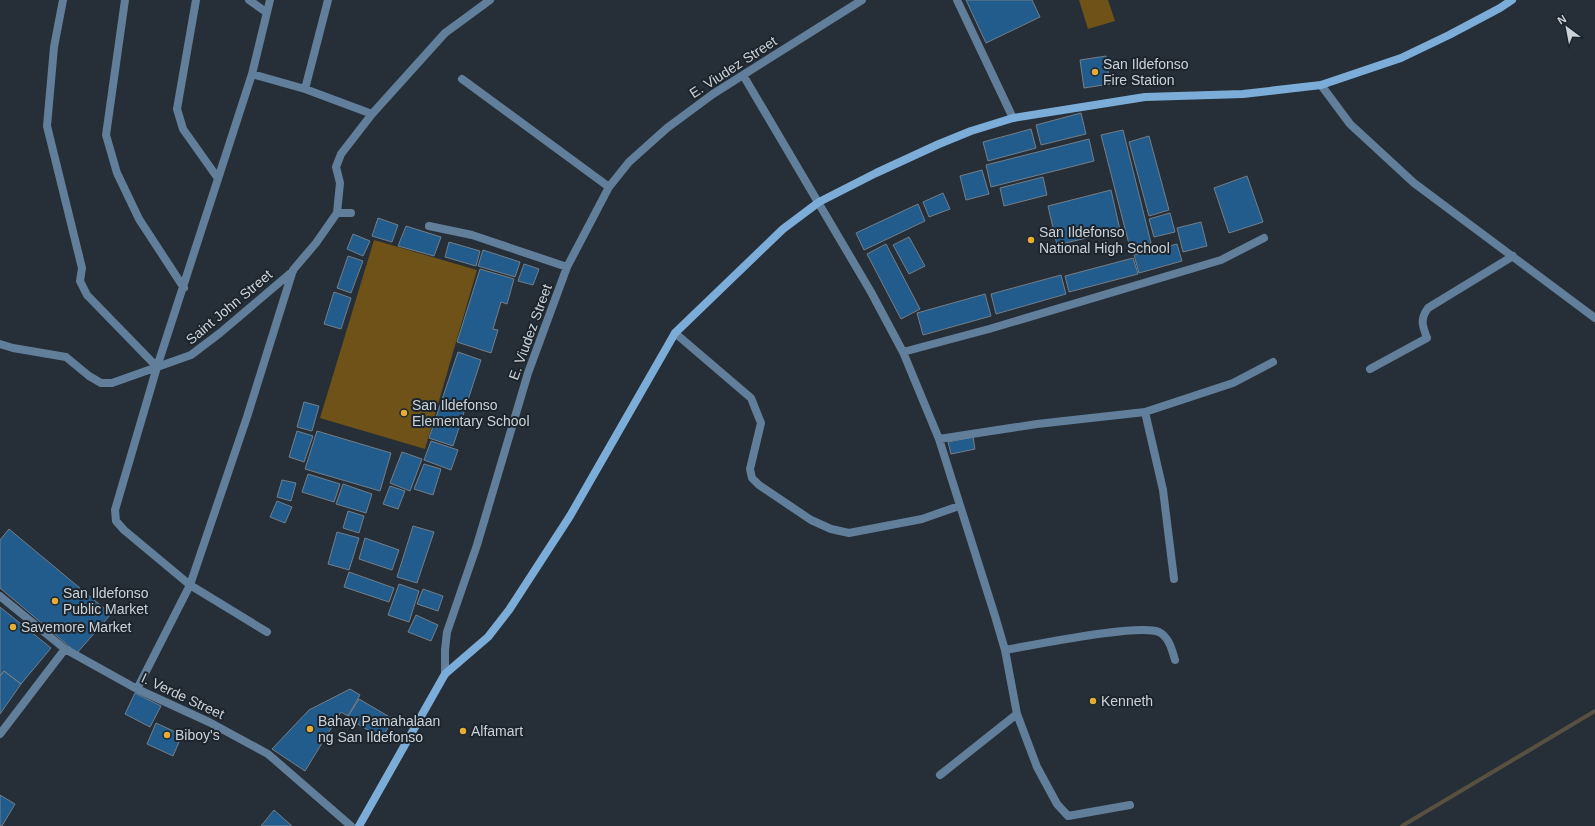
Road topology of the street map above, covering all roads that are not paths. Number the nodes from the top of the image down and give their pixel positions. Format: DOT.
graph roads {
  1 [pos="63,0"];
  2 [pos="125,0"];
  3 [pos="196,0"];
  4 [pos="249,0"];
  5 [pos="270,0"];
  6 [pos="328,0"];
  7 [pos="490,0"];
  8 [pos="862,0"];
  9 [pos="957,0"];
  10 [pos="1512,0"];
  11 [pos="266,12"];
  12 [pos="252,74"];
  13 [pos="743,75"];
  14 [pos="462,79"];
  15 [pos="1321,85"];
  16 [pos="305,88"];
  17 [pos="372,114"];
  18 [pos="1014,118"];
  19 [pos="217,177"];
  20 [pos="609,187"];
  21 [pos="819,202"];
  22 [pos="351,212"];
  23 [pos="337,213"];
  24 [pos="429,226"];
  25 [pos="1264,238"];
  26 [pos="1513,256"];
  27 [pos="567,267"];
  28 [pos="293,270"];
  29 [pos="184,288"];
  30 [pos="1595,318"];
  31 [pos="675,333"];
  32 [pos="0,344"];
  33 [pos="903,352"];
  34 [pos="1273,362"];
  35 [pos="157,367"];
  36 [pos="1370,369"];
  37 [pos="1145,412"];
  38 [pos="939,439"];
  39 [pos="959,506"];
  40 [pos="1174,579"];
  41 [pos="190,585"];
  42 [pos="0,596"];
  43 [pos="267,632"];
  44 [pos="65,650"];
  45 [pos="1005,650"];
  46 [pos="1175,660"];
  47 [pos="445,674"];
  48 [pos="137,689"];
  49 [pos="1017,714"];
  50 [pos="0,734"];
  51 [pos="940,775"];
  52 [pos="1130,805"];
  53 [pos="351,826"];
  54 [pos="358,826"];
  1 -- 35 [label="street"];
  2 -- 29 [label="street"];
  3 -- 19 [label="street"];
  4 -- 11 [label="street"];
  5 -- 11 [label="street"];
  6 -- 16 [label="street"];
  7 -- 17 [label="street"];
  8 -- 13 [label="street, E. Viudez Street"];
  9 -- 18 [label="street"];
  10 -- 15 [label="street"];
  11 -- 12 [label="street"];
  12 -- 16 [label="street"];
  12 -- 19 [label="street"];
  13 -- 20 [label="street, E. Viudez Street"];
  13 -- 21 [label="street"];
  14 -- 20 [label="street"];
  15 -- 18 [label="street"];
  15 -- 26 [label="street"];
  16 -- 17 [label="street"];
  17 -- 23 [label="street"];
  18 -- 21 [label="street"];
  19 -- 29 [label="street"];
  20 -- 27 [label="street, E. Viudez Street"];
  21 -- 31 [label="street"];
  21 -- 33 [label="street"];
  22 -- 23 [label="street"];
  23 -- 28 [label="street"];
  24 -- 27 [label="street"];
  25 -- 33 [label="street"];
  26 -- 30 [label="street"];
  26 -- 36 [label="street"];
  27 -- 47 [label="street, E. Viudez Street"];
  28 -- 35 [label="street, Saint John Street"];
  28 -- 41 [label="street"];
  29 -- 35 [label="street"];
  31 -- 39 [label="street"];
  31 -- 47 [label="street"];
  32 -- 35 [label="street, Saint John Street"];
  33 -- 38 [label="street"];
  34 -- 37 [label="street"];
  35 -- 41 [label="street"];
  37 -- 38 [label="street"];
  37 -- 40 [label="street"];
  38 -- 39 [label="street"];
  39 -- 45 [label="street"];
  41 -- 43 [label="street"];
  41 -- 48 [label="street"];
  42 -- 44 [label="street, I. Verde Street"];
  44 -- 48 [label="street, I. Verde Street"];
  44 -- 50 [label="street"];
  45 -- 46 [label="street"];
  45 -- 49 [label="street"];
  47 -- 54 [label="street, E. Viudez Street"];
  48 -- 53 [label="street, I. Verde Street"];
  49 -- 51 [label="street"];
  49 -- 52 [label="street"];
}
